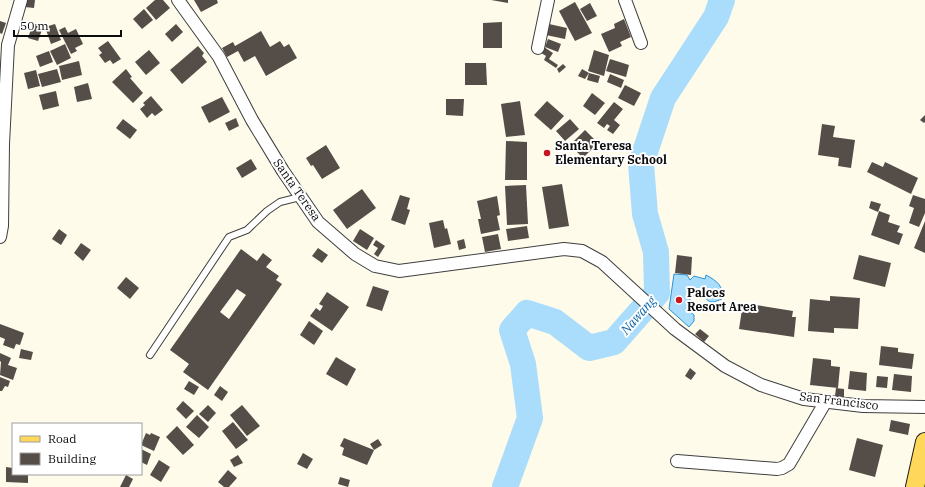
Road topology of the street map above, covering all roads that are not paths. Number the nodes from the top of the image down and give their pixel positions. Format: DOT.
graph roads {
  1 [pos="22,0"];
  2 [pos="178,0"];
  3 [pos="548,0"];
  4 [pos="625,0"];
  5 [pos="640,43"];
  6 [pos="538,48"];
  7 [pos="300,197"];
  8 [pos="0,237"];
  9 [pos="675,329"];
  10 [pos="150,355"];
  11 [pos="826,401"];
  12 [pos="925,407"];
  13 [pos="925,442"];
  14 [pos="677,461"];
  15 [pos="915,487"];
  1 -- 8 [label="street"];
  2 -- 7 [label="street, Santa Teresa"];
  3 -- 6 [label="street"];
  4 -- 5 [label="street"];
  7 -- 9 [label="street, Santa Teresa"];
  7 -- 10 [label="lane"];
  9 -- 11 [label="street, San Francisco"];
  11 -- 12 [label="street, San Francisco"];
  11 -- 14 [label="street"];
  13 -- 15 [label="main road"];
}
